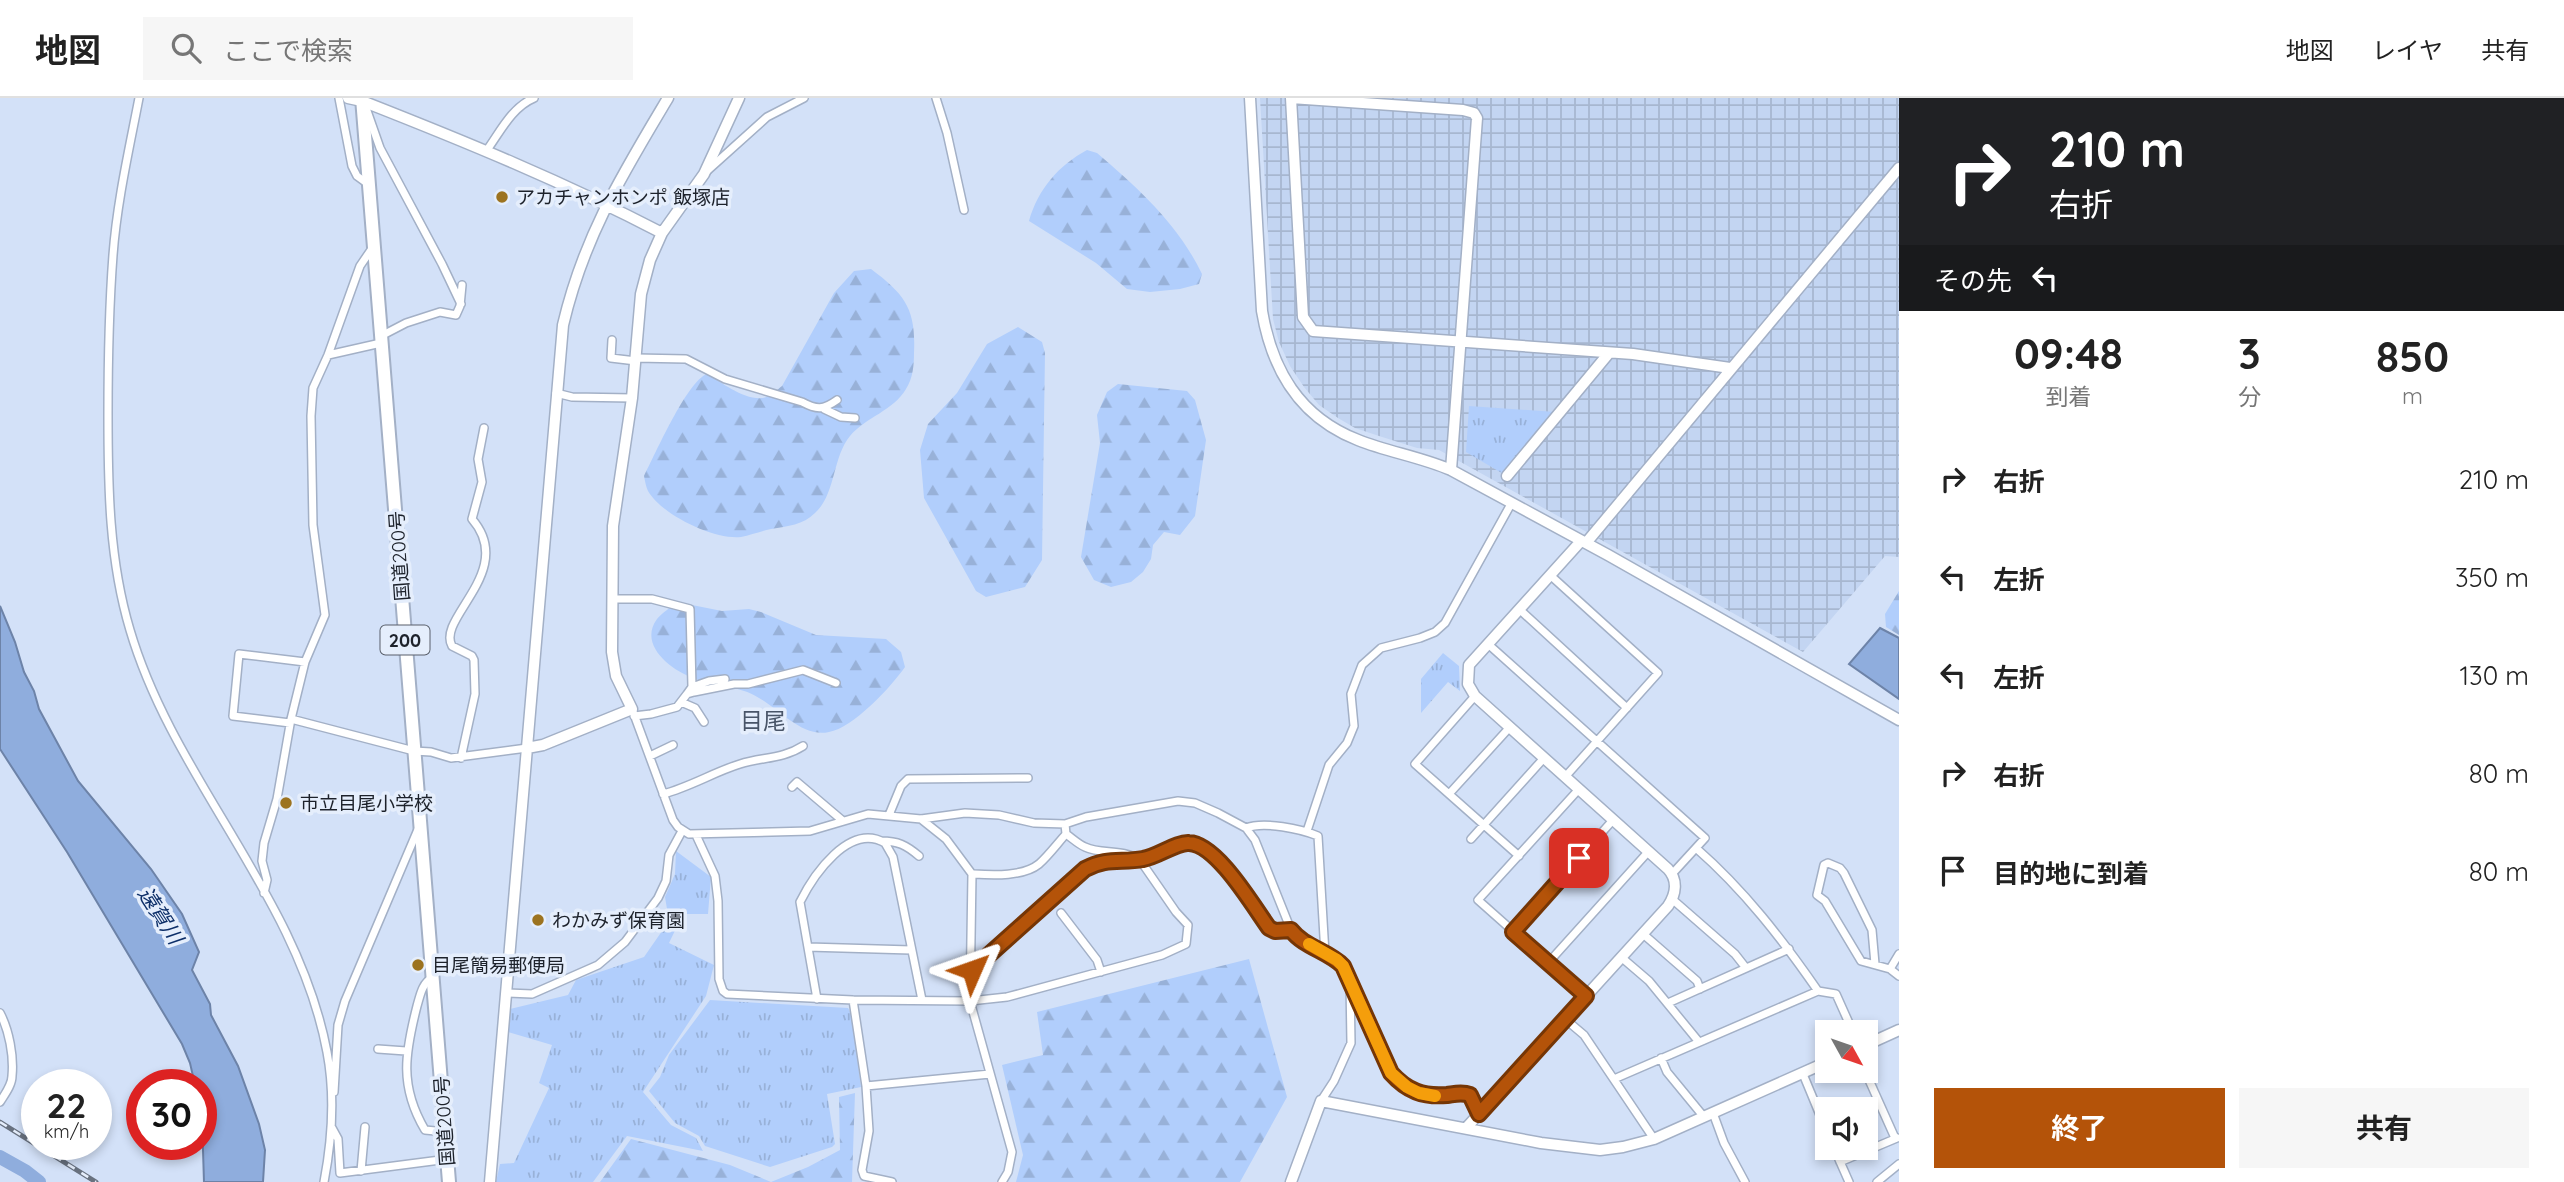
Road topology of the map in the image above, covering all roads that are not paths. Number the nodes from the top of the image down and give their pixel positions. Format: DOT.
graph roads {
  1 [pos="139,98"];
  2 [pos="339,98"];
  3 [pos="348,98"];
  4 [pos="534,98"];
  5 [pos="668,98"];
  6 [pos="739,98"];
  7 [pos="804,98"];
  8 [pos="936,98"];
  9 [pos="1250,98"];
  10 [pos="1291,98"];
  11 [pos="362,100"];
  12 [pos="487,150"];
  13 [pos="1899,168"];
  14 [pos="704,174"];
  15 [pos="369,185"];
  16 [pos="606,204"];
  17 [pos="964,210"];
  18 [pos="662,233"];
  19 [pos="373,247"];
  20 [pos="462,285"];
  21 [pos="461,303"];
  22 [pos="381,339"];
  23 [pos="612,340"];
  24 [pos="1462,343"];
  25 [pos="1609,353"];
  26 [pos="328,355"];
  27 [pos="636,359"];
  28 [pos="1731,369"];
  29 [pos="556,393"];
  30 [pos="632,398"];
  31 [pos="837,400"];
  32 [pos="824,409"];
  33 [pos="855,418"];
  34 [pos="484,428"];
  35 [pos="1451,470"];
  36 [pos="1507,476"];
  37 [pos="1511,504"];
  38 [pos="1583,542"];
  39 [pos="1550,575"];
  40 [pos="612,599"];
  41 [pos="1519,610"];
  42 [pos="1488,643"];
  43 [pos="305,662"];
  44 [pos="725,679"];
  45 [pos="836,683"];
  46 [pos="690,691"];
  47 [pos="1475,696"];
  48 [pos="681,702"];
  49 [pos="1627,708"];
  50 [pos="633,713"];
  51 [pos="1899,720"];
  52 [pos="290,721"];
  53 [pos="704,722"];
  54 [pos="1510,727"];
  55 [pos="1596,742"];
  56 [pos="673,745"];
  57 [pos="803,746"];
  58 [pos="527,748"];
  59 [pos="414,751"];
  60 [pos="650,756"];
  61 [pos="461,758"];
  62 [pos="1544,758"];
  63 [pos="1565,777"];
  64 [pos="1028,778"];
  65 [pos="792,787"];
  66 [pos="1578,789"];
  67 [pos="663,794"];
  68 [pos="1449,794"];
  69 [pos="889,815"];
  70 [pos="921,819"];
  71 [pos="1613,820"];
  72 [pos="843,821"];
  73 [pos="421,823"];
  74 [pos="1065,824"];
  75 [pos="1484,825"];
  76 [pos="1246,828"];
  77 [pos="682,831"];
  78 [pos="1307,831"];
  79 [pos="1066,834"];
  80 [pos="696,835"];
  81 [pos="1471,839"];
  82 [pos="881,841"];
  83 [pos="1696,848"];
  84 [pos="1648,852"];
  85 [pos="919,856"];
  86 [pos="1518,856"];
  87 [pos="1140,860"];
  88 [pos="972,874"];
  89 [pos="1672,874"];
  90 [pos="264,893"];
  91 [pos="1672,899"];
  92 [pos="1061,913"];
  93 [pos="1291,930"];
  94 [pos="1513,932"];
  95 [pos="1642,933"];
  96 [pos="808,947"];
  97 [pos="1789,949"];
  98 [pos="911,950"];
  99 [pos="1325,954"];
  100 [pos="1899,954"];
  101 [pos="1621,957"];
  102 [pos="1548,963"];
  103 [pos="1875,964"];
  104 [pos="1746,968"];
  105 [pos="1890,969"];
  106 [pos="972,970"];
  107 [pos="1101,972"];
  108 [pos="1899,976"];
  109 [pos="432,978"];
  110 [pos="1350,983"];
  111 [pos="1700,989"];
  112 [pos="1818,991"];
  113 [pos="507,993"];
  114 [pos="1586,996"];
  115 [pos="817,999"];
  116 [pos="853,1000"];
  117 [pos="922,1000"];
  118 [pos="970,1001"];
  119 [pos="1668,1003"];
  120 [pos="0,1013"];
  121 [pos="1565,1019"];
  122 [pos="1848,1020"];
  123 [pos="1899,1030"];
  124 [pos="1878,1040"];
  125 [pos="1699,1042"];
  126 [pos="378,1049"];
  127 [pos="406,1052"];
  128 [pos="1661,1058"];
  129 [pos="1815,1068"];
  130 [pos="990,1074"];
  131 [pos="1803,1074"];
  132 [pos="1614,1079"];
  133 [pos="1871,1083"];
  134 [pos="866,1086"];
  135 [pos="1321,1101"];
  136 [pos="0,1102"];
  137 [pos="331,1103"];
  138 [pos="1815,1103"];
  139 [pos="1479,1114"];
  140 [pos="1708,1115"];
  141 [pos="331,1127"];
  142 [pos="1466,1127"];
  143 [pos="363,1130"];
  144 [pos="446,1132"];
  145 [pos="1897,1138"];
  146 [pos="1654,1139"];
  147 [pos="448,1159"];
  148 [pos="1840,1162"];
  149 [pos="1899,1164"];
  150 [pos="360,1171"];
  151 [pos="324,1182"];
  152 [pos="449,1182"];
  153 [pos="490,1182"];
  154 [pos="891,1182"];
  155 [pos="1002,1182"];
  156 [pos="1291,1182"];
  157 [pos="1745,1182"];
  158 [pos="1849,1182"];
  159 [pos="1877,1182"];
  1 -- 90 [label="street"];
  2 -- 15 [label="street"];
  3 -- 11 [label="street"];
  4 -- 12 [label="street"];
  5 -- 16 [label="street"];
  6 -- 14 [label="street"];
  7 -- 14 [label="street"];
  8 -- 17 [label="street"];
  9 -- 35 [label="street"];
  10 -- 24 [label="street"];
  10 -- 24 [label="street"];
  11 -- 12 [label="street"];
  11 -- 15 [label="highway, 国道200号 / 200"];
  11 -- 21 [label="street"];
  12 -- 16 [label="street"];
  13 -- 28 [label="street"];
  14 -- 18 [label="street"];
  15 -- 19 [label="highway, 国道200号 / 200"];
  16 -- 18 [label="street"];
  16 -- 29 [label="street"];
  18 -- 27 [label="street"];
  19 -- 22 [label="highway, 国道200号 / 200"];
  19 -- 26 [label="street"];
  20 -- 21 [label="street"];
  21 -- 22 [label="street"];
  22 -- 26 [label="street"];
  22 -- 59 [label="highway, 国道200号 / 200"];
  23 -- 27 [label="street"];
  24 -- 25 [label="street"];
  24 -- 35 [label="street"];
  25 -- 28 [label="street"];
  25 -- 36 [label="street"];
  26 -- 43 [label="street"];
  27 -- 30 [label="street"];
  27 -- 32 [label="street"];
  28 -- 38 [label="street"];
  29 -- 30 [label="street"];
  29 -- 58 [label="street"];
  30 -- 40 [label="street"];
  31 -- 32 [label="street"];
  32 -- 33 [label="street"];
  34 -- 61 [label="street"];
  35 -- 37 [label="street"];
  37 -- 38 [label="street"];
  37 -- 78 [label="street"];
  38 -- 39 [label="street"];
  38 -- 51 [label="street"];
  39 -- 41 [label="street"];
  39 -- 49 [label="street"];
  40 -- 46 [label="street"];
  40 -- 50 [label="street"];
  41 -- 42 [label="street"];
  41 -- 49 [label="street"];
  42 -- 47 [label="street"];
  42 -- 55 [label="street"];
  43 -- 52 [label="street"];
  43 -- 52 [label="street"];
  44 -- 46 [label="street"];
  45 -- 46 [label="street"];
  46 -- 48 [label="street"];
  47 -- 54 [label="street"];
  47 -- 68 [label="street"];
  48 -- 50 [label="street"];
  48 -- 53 [label="street"];
  49 -- 55 [label="street"];
  50 -- 58 [label="street"];
  50 -- 60 [label="street"];
  52 -- 59 [label="street"];
  52 -- 90 [label="street"];
  54 -- 62 [label="street"];
  54 -- 68 [label="street"];
  55 -- 63 [label="street"];
  55 -- 83 [label="street"];
  56 -- 60 [label="street"];
  57 -- 67 [label="street"];
  58 -- 61 [label="street"];
  58 -- 113 [label="street"];
  59 -- 61 [label="street"];
  59 -- 73 [label="highway, 国道200号 / 200"];
  60 -- 67 [label="street"];
  62 -- 63 [label="street"];
  62 -- 75 [label="street"];
  63 -- 66 [label="street"];
  64 -- 69 [label="street"];
  65 -- 72 [label="street"];
  66 -- 71 [label="street"];
  66 -- 86 [label="street"];
  67 -- 77 [label="street"];
  68 -- 75 [label="street"];
  69 -- 70 [label="street"];
  69 -- 72 [label="street"];
  70 -- 74 [label="street"];
  70 -- 88 [label="street"];
  71 -- 84 [label="street"];
  71 -- 94 [label="street"];
  72 -- 80 [label="street"];
  73 -- 109 [label="highway, 国道200号 / 200"];
  73 -- 137 [label="street"];
  74 -- 76 [label="street"];
  74 -- 79 [label="street"];
  75 -- 81 [label="street"];
  75 -- 86 [label="street"];
  76 -- 78 [label="street"];
  76 -- 93 [label="street"];
  77 -- 80 [label="street"];
  77 -- 113 [label="street"];
  78 -- 99 [label="street"];
  79 -- 87 [label="street"];
  79 -- 88 [label="street"];
  80 -- 115 [label="street"];
  82 -- 85 [label="street"];
  82 -- 96 [label="street"];
  82 -- 98 [label="street"];
  83 -- 89 [label="street"];
  83 -- 97 [label="street"];
  84 -- 89 [label="street"];
  84 -- 102 [label="street"];
  86 -- 94 [label="street"];
  87 -- 93 [label="street"];
  87 -- 106 [label="street"];
  87 -- 107 [label="street"];
  88 -- 106 [label="street"];
  89 -- 91 [label="street"];
  90 -- 137 [label="street"];
  91 -- 95 [label="street"];
  91 -- 104 [label="street"];
  92 -- 107 [label="street"];
  93 -- 99 [label="street"];
  94 -- 102 [label="street"];
  95 -- 101 [label="street"];
  95 -- 111 [label="street"];
  96 -- 98 [label="street"];
  96 -- 115 [label="street"];
  97 -- 104 [label="street"];
  97 -- 112 [label="street"];
  98 -- 117 [label="street"];
  99 -- 110 [label="street"];
  100 -- 105 [label="street"];
  101 -- 114 [label="street"];
  101 -- 119 [label="street"];
  102 -- 114 [label="street"];
  103 -- 103 [label="street"];
  103 -- 105 [label="street"];
  104 -- 111 [label="street"];
  105 -- 108 [label="street"];
  106 -- 118 [label="street"];
  107 -- 118 [label="street"];
  109 -- 127 [label="street"];
  109 -- 144 [label="highway, 国道200号 / 200"];
  110 -- 135 [label="street"];
  110 -- 139 [label="street"];
  111 -- 119 [label="street"];
  112 -- 122 [label="street"];
  112 -- 125 [label="street"];
  113 -- 153 [label="street"];
  114 -- 121 [label="street"];
  115 -- 116 [label="street"];
  116 -- 117 [label="street"];
  116 -- 134 [label="street"];
  117 -- 118 [label="street"];
  118 -- 130 [label="street"];
  119 -- 125 [label="street"];
  120 -- 136 [label="street"];
  121 -- 132 [label="street"];
  121 -- 139 [label="street"];
  123 -- 124 [label="street"];
  125 -- 128 [label="street"];
  126 -- 127 [label="street"];
  127 -- 144 [label="street"];
  128 -- 132 [label="street"];
  128 -- 140 [label="street"];
  129 -- 131 [label="street"];
  130 -- 134 [label="street"];
  130 -- 155 [label="street"];
  131 -- 138 [label="street"];
  131 -- 140 [label="street"];
  132 -- 146 [label="street"];
  133 -- 145 [label="street"];
  134 -- 154 [label="street"];
  135 -- 142 [label="street"];
  135 -- 156 [label="street"];
  137 -- 141 [label="street"];
  139 -- 142 [label="street"];
  140 -- 146 [label="street"];
  140 -- 157 [label="street"];
  141 -- 150 [label="street"];
  141 -- 151 [label="street"];
  142 -- 146 [label="street"];
  143 -- 150 [label="street"];
  144 -- 147 [label="highway, 国道200号 / 200"];
  145 -- 148 [label="street"];
  147 -- 150 [label="street"];
  147 -- 152 [label="highway, 国道200号 / 200"];
  148 -- 158 [label="street"];
  149 -- 159 [label="street"];
}
